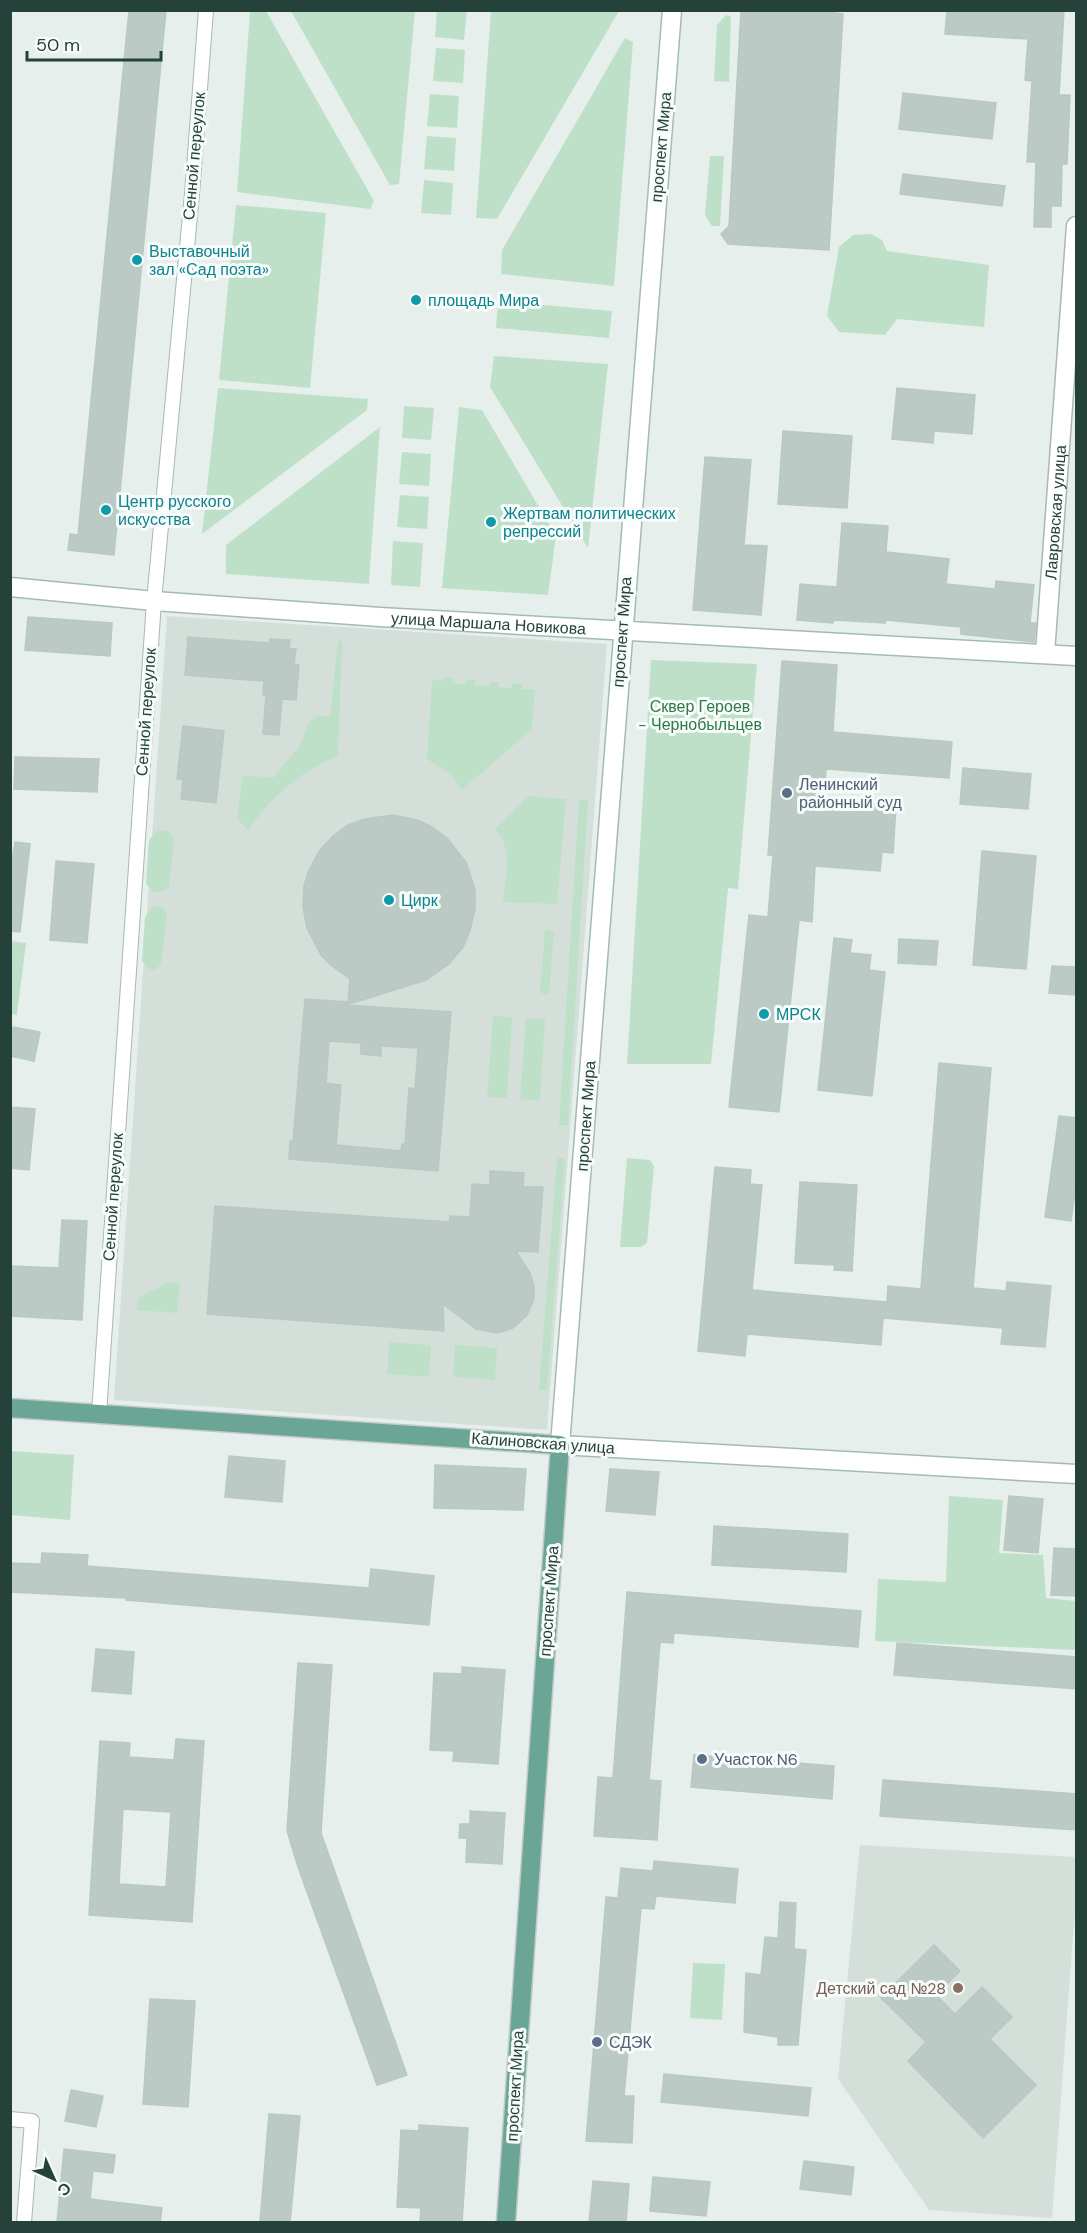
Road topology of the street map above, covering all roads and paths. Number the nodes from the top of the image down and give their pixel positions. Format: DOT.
graph roads {
  1 [pos="206,10"];
  2 [pos="672,10"];
  3 [pos="1077,226"];
  4 [pos="10,587"];
  5 [pos="154,601"];
  6 [pos="622,631"];
  7 [pos="1045,653"];
  8 [pos="1077,656"];
  9 [pos="10,1408"];
  10 [pos="99,1414"];
  11 [pos="560,1445"];
  12 [pos="1077,1474"];
  13 [pos="10,2120"];
  14 [pos="24,2223"];
  15 [pos="506,2223"];
  1 -- 5 [label="street, Сенной переулок"];
  2 -- 6 [label="main road, проспект Мира"];
  3 -- 7 [label="main road, Лавровская улица"];
  4 -- 5 [label="main road, улица Маршала Новикова"];
  5 -- 6 [label="main road, улица Маршала Новикова"];
  5 -- 10 [label="street, Сенной переулок"];
  6 -- 7 [label="main road, улица Маршала Новикова"];
  6 -- 11 [label="main road, проспект Мира"];
  7 -- 8 [label="main road, улица Маршала Новикова"];
  9 -- 10 [label="main road, Калиновская улица"];
  10 -- 11 [label="main road, Калиновская улица"];
  11 -- 12 [label="main road, Калиновская улица"];
  11 -- 15 [label="main road, проспект Мира"];
  13 -- 14 [label="street"];
}
